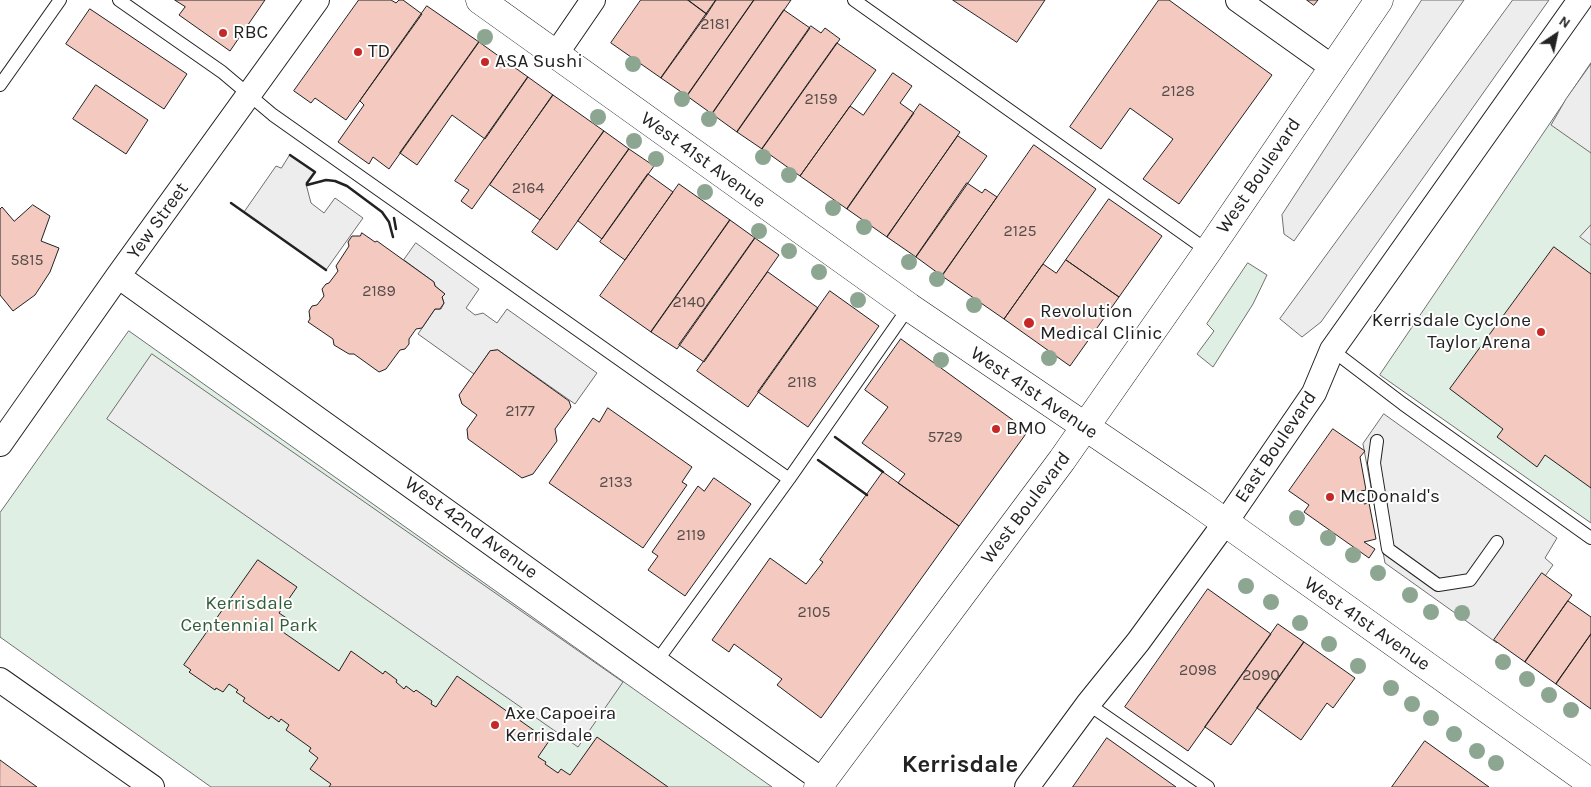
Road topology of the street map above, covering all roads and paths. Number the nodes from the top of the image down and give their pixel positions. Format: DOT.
graph roads {
  1 [pos="60,0"];
  2 [pos="119,0"];
  3 [pos="317,0"];
  4 [pos="480,0"];
  5 [pos="593,0"];
  6 [pos="854,0"];
  7 [pos="1238,0"];
  8 [pos="1379,0"];
  9 [pos="1580,0"];
  10 [pos="556,54"];
  11 [pos="1332,67"];
  12 [pos="0,85"];
  13 [pos="250,95"];
  14 [pos="1208,251"];
  15 [pos="118,276"];
  16 [pos="909,307"];
  17 [pos="1332,350"];
  18 [pos="1085,428"];
  19 [pos="1377,441"];
  20 [pos="0,444"];
  21 [pos="789,479"];
  22 [pos="1225,523"];
  23 [pos="1591,538"];
  24 [pos="1497,542"];
  25 [pos="657,661"];
  26 [pos="0,680"];
  27 [pos="1088,704"];
  28 [pos="1591,783"];
  29 [pos="821,784"];
  30 [pos="152,787"];
  31 [pos="1027,787"];
  32 [pos="1208,787"];
  1 -- 12 [label="lane"];
  2 -- 13 [label="lane"];
  3 -- 13 [label="street, Yew Street"];
  4 -- 10 [label="main road, West 41st Avenue"];
  5 -- 10 [label="street"];
  6 -- 14 [label="lane"];
  7 -- 11 [label="street"];
  8 -- 11 [label="main road, West Boulevard"];
  9 -- 17 [label="street, East Boulevard"];
  10 -- 16 [label="main road, West 41st Avenue"];
  11 -- 14 [label="main road, West Boulevard"];
  13 -- 15 [label="street, Yew Street"];
  13 -- 21 [label="lane"];
  14 -- 18 [label="main road, West Boulevard"];
  15 -- 20 [label="street, Yew Street"];
  15 -- 25 [label="street, West 42nd Avenue"];
  16 -- 18 [label="main road, West 41st Avenue"];
  16 -- 21 [label="lane"];
  17 -- 22 [label="street, East Boulevard"];
  17 -- 23 [label="lane"];
  18 -- 22 [label="main road, West 41st Avenue"];
  18 -- 29 [label="main road, West Boulevard"];
  19 -- 24 [label="lane"];
  21 -- 25 [label="lane"];
  22 -- 27 [label="street, East Boulevard"];
  22 -- 28 [label="main road, West 41st Avenue"];
  25 -- 29 [label="street, West 42nd Avenue"];
  26 -- 30 [label="street"];
  27 -- 31 [label="street, East Boulevard"];
  27 -- 32 [label="lane"];
}
